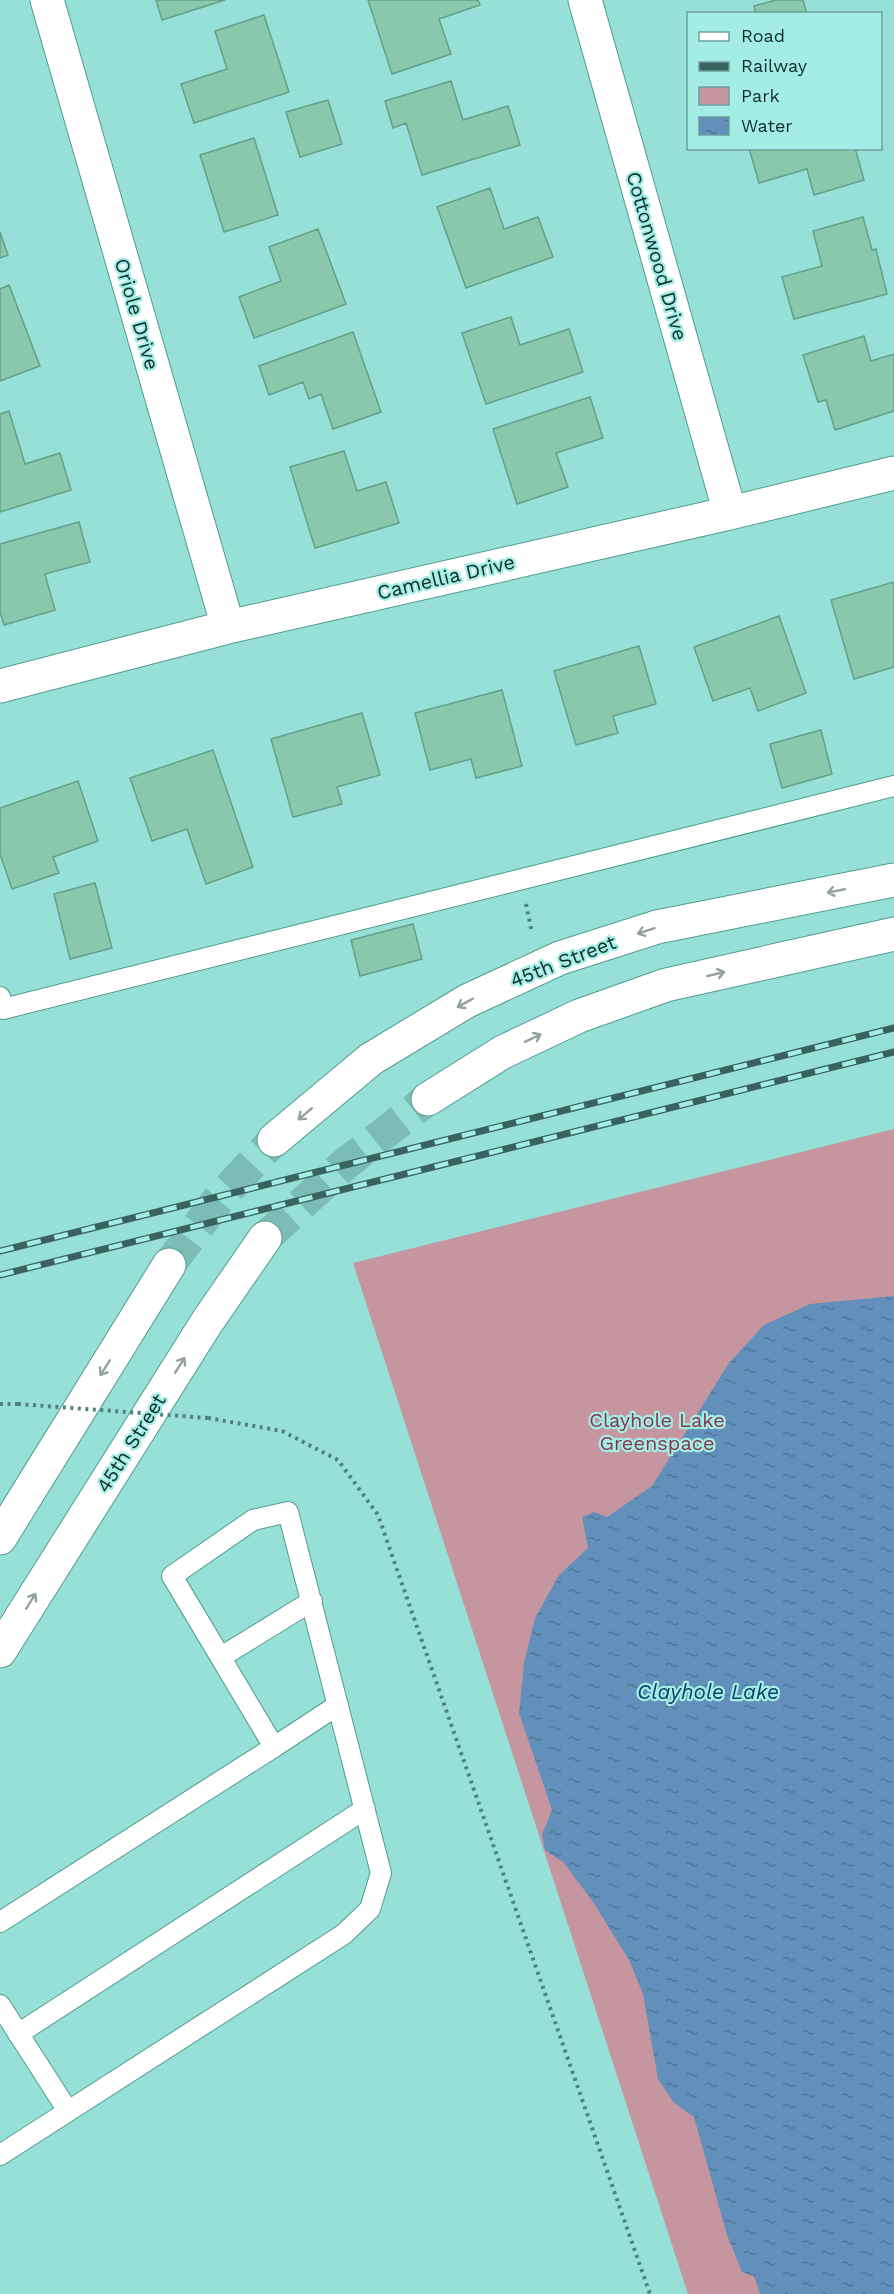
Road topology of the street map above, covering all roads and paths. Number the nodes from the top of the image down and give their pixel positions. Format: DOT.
graph roads {
  1 [pos="47,0"];
  2 [pos="585,0"];
  3 [pos="894,473"];
  4 [pos="730,513"];
  5 [pos="228,627"];
  6 [pos="0,686"];
  7 [pos="894,786"];
  8 [pos="894,880"];
  9 [pos="894,934"];
  10 [pos="0,997"];
  11 [pos="428,1099"];
  12 [pos="274,1140"];
  13 [pos="265,1238"];
  14 [pos="169,1265"];
  15 [pos="0,1404"];
  16 [pos="0,1538"];
  17 [pos="312,1601"];
  18 [pos="0,1651"];
  19 [pos="221,1657"];
  20 [pos="338,1705"];
  21 [pos="274,1747"];
  22 [pos="365,1809"];
  23 [pos="0,1922"];
  24 [pos="0,2005"];
  25 [pos="18,2034"];
  26 [pos="68,2111"];
  27 [pos="0,2155"];
  28 [pos="650,2294"];
  1 -- 5 [label="street, Oriole Drive"];
  2 -- 4 [label="street, Cottonwood Drive"];
  3 -- 4 [label="street, Camellia Drive"];
  4 -- 5 [label="street, Camellia Drive"];
  5 -- 6 [label="street, Camellia Drive"];
  7 -- 10 [label="lane"];
  8 -- 12 [label="street, 45th Street, one-way"];
  11 -- 9 [label="street, one-way"];
  18 -- 13 [label="street, 45th Street, one-way"];
  14 -- 16 [label="street, one-way"];
  15 -- 28 [label="path, bridge"];
  17 -- 19 [label="lane"];
  17 -- 19 [label="lane"];
  17 -- 20 [label="lane"];
  19 -- 21 [label="lane"];
  20 -- 21 [label="lane"];
  20 -- 22 [label="lane"];
  21 -- 23 [label="lane"];
  22 -- 25 [label="lane"];
  22 -- 26 [label="lane"];
  24 -- 25 [label="lane"];
  25 -- 26 [label="lane"];
  26 -- 27 [label="lane"];
}
